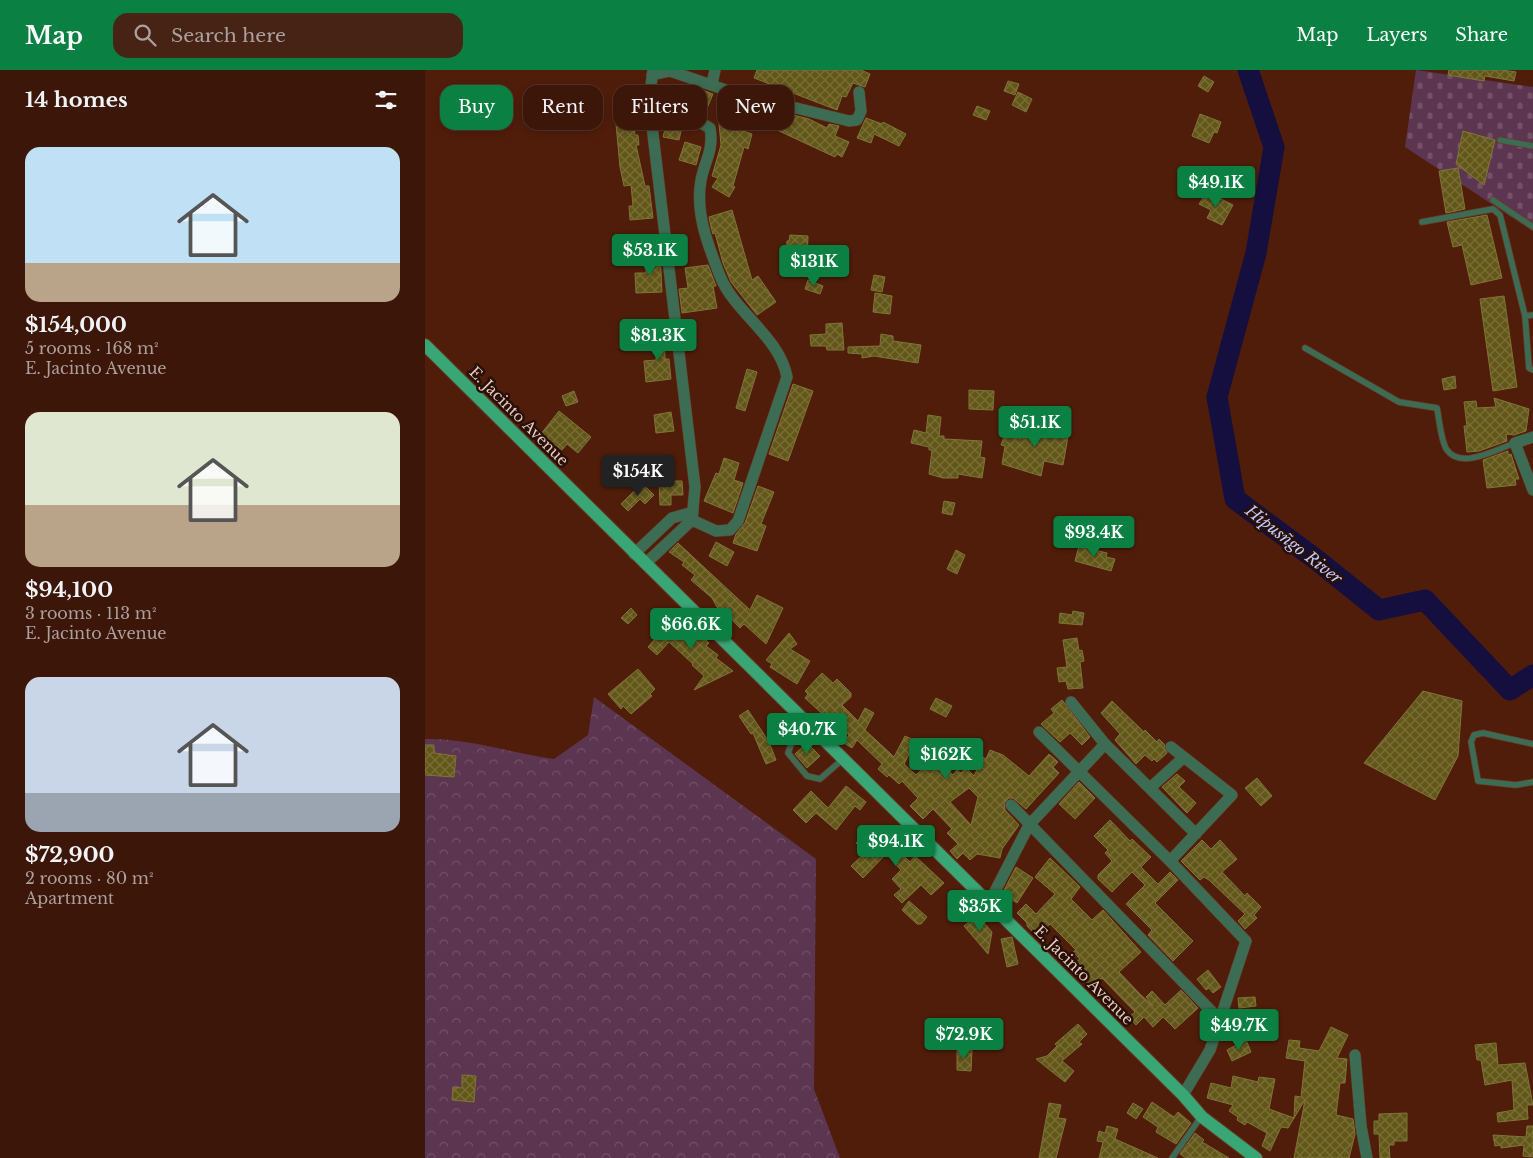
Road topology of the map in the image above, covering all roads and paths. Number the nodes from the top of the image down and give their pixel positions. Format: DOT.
graph roads {
  1 [pos="715,70"];
  2 [pos="653,72"];
  3 [pos="712,84"];
  4 [pos="651,85"];
  5 [pos="859,92"];
  6 [pos="707,126"];
  7 [pos="653,130"];
  8 [pos="1500,140"];
  9 [pos="1533,146"];
  10 [pos="1493,200"];
  11 [pos="1422,222"];
  12 [pos="1533,227"];
  13 [pos="1533,315"];
  14 [pos="1525,316"];
  15 [pos="425,345"];
  16 [pos="1305,348"];
  17 [pos="1533,370"];
  18 [pos="1533,438"];
  19 [pos="1515,443"];
  20 [pos="1533,490"];
  21 [pos="693,516"];
  22 [pos="634,554"];
  23 [pos="645,564"];
  24 [pos="1071,702"];
  25 [pos="807,724"];
  26 [pos="1039,732"];
  27 [pos="1105,744"];
  28 [pos="1533,744"];
  29 [pos="1171,747"];
  30 [pos="1183,758"];
  31 [pos="843,759"];
  32 [pos="1080,773"];
  33 [pos="1533,782"];
  34 [pos="1150,788"];
  35 [pos="1011,805"];
  36 [pos="1029,825"];
  37 [pos="1196,834"];
  38 [pos="1170,861"];
  39 [pos="989,903"];
  40 [pos="1220,1020"];
  41 [pos="1355,1055"];
  42 [pos="1183,1095"];
  43 [pos="1202,1117"];
  44 [pos="1172,1158"];
  45 [pos="1256,1158"];
  46 [pos="1367,1158"];
  1 -- 3 [label="street"];
  2 -- 3 [label="street"];
  2 -- 4 [label="street"];
  3 -- 5 [label="street"];
  6 -- 21 [label="street"];
  7 -- 21 [label="street"];
  8 -- 9 [label="lane"];
  10 -- 12 [label="lane"];
  11 -- 14 [label="lane"];
  13 -- 14 [label="lane"];
  14 -- 17 [label="lane"];
  15 -- 22 [label="main road, E. Jacinto Avenue"];
  16 -- 19 [label="lane"];
  18 -- 19 [label="street"];
  19 -- 20 [label="street"];
  21 -- 22 [label="street"];
  21 -- 23 [label="street"];
  22 -- 23 [label="main road, E. Jacinto Avenue"];
  23 -- 25 [label="main road, E. Jacinto Avenue"];
  24 -- 27 [label="street"];
  25 -- 31 [label="main road, E. Jacinto Avenue"];
  25 -- 31 [label="lane"];
  26 -- 32 [label="street"];
  27 -- 32 [label="street"];
  27 -- 34 [label="street"];
  28 -- 33 [label="lane"];
  29 -- 30 [label="street"];
  30 -- 34 [label="street"];
  30 -- 37 [label="street"];
  31 -- 39 [label="main road, E. Jacinto Avenue"];
  32 -- 36 [label="street"];
  32 -- 38 [label="street"];
  34 -- 37 [label="street"];
  35 -- 36 [label="street"];
  36 -- 39 [label="street"];
  36 -- 40 [label="street"];
  37 -- 38 [label="street"];
  38 -- 40 [label="street"];
  39 -- 42 [label="main road, E. Jacinto Avenue"];
  40 -- 42 [label="street"];
  41 -- 46 [label="street"];
  42 -- 43 [label="main road, E. Jacinto Avenue"];
  43 -- 44 [label="lane"];
  43 -- 45 [label="main road, E. Jacinto Avenue"];
}
